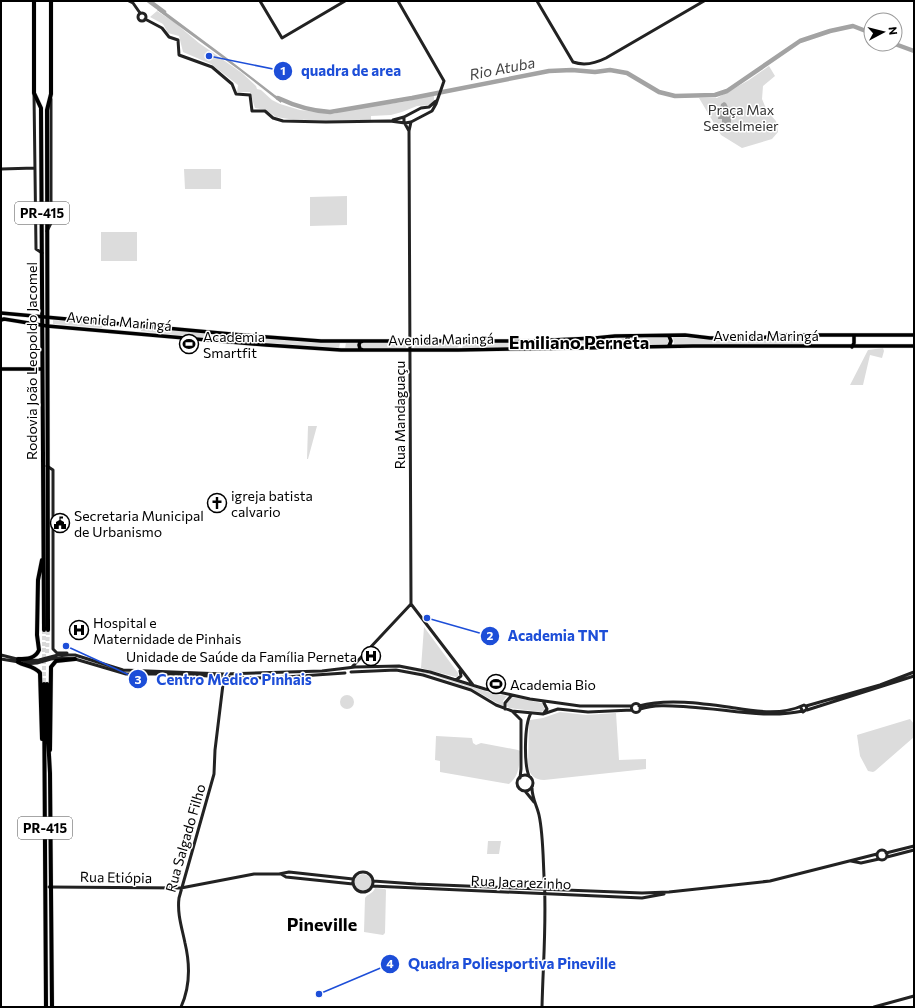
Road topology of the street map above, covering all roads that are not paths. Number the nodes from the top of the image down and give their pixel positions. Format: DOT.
graph roads {
  1 [pos="34,1"];
  2 [pos="51,1"];
  3 [pos="129,1"];
  4 [pos="260,1"];
  5 [pos="345,1"];
  6 [pos="398,1"];
  7 [pos="537,1"];
  8 [pos="704,1"];
  9 [pos="140,13"];
  10 [pos="145,19"];
  11 [pos="34,94"];
  12 [pos="438,100"];
  13 [pos="421,108"];
  14 [pos="424,116"];
  15 [pos="404,117"];
  16 [pos="390,121"];
  17 [pos="411,122"];
  18 [pos="405,123"];
  19 [pos="409,131"];
  20 [pos="35,168"];
  21 [pos="1,169"];
  22 [pos="42,253"];
  23 [pos="1,313"];
  24 [pos="45,318"];
  25 [pos="1,320"];
  26 [pos="104,323"];
  27 [pos="45,325"];
  28 [pos="140,326"];
  29 [pos="104,330"];
  30 [pos="139,333"];
  31 [pos="811,335"];
  32 [pos="854,335"];
  33 [pos="914,335"];
  34 [pos="629,336"];
  35 [pos="669,336"];
  36 [pos="364,340"];
  37 [pos="409,340"];
  38 [pos="458,341"];
  39 [pos="669,346"];
  40 [pos="811,346"];
  41 [pos="914,346"];
  42 [pos="629,347"];
  43 [pos="852,347"];
  44 [pos="364,350"];
  45 [pos="409,350"];
  46 [pos="458,350"];
  47 [pos="1,369"];
  48 [pos="42,369"];
  49 [pos="45,449"];
  50 [pos="47,466"];
  51 [pos="43,556"];
  52 [pos="411,604"];
  53 [pos="1,655"];
  54 [pos="75,657"];
  55 [pos="1,659"];
  56 [pos="18,661"];
  57 [pos="106,664"];
  58 [pos="360,667"];
  59 [pos="459,668"];
  60 [pos="105,669"];
  61 [pos="350,670"];
  62 [pos="345,671"];
  63 [pos="359,672"];
  64 [pos="914,672"];
  65 [pos="224,676"];
  66 [pos="914,676"];
  67 [pos="455,680"];
  68 [pos="474,686"];
  69 [pos="511,696"];
  70 [pos="543,702"];
  71 [pos="640,707"];
  72 [pos="632,708"];
  73 [pos="806,708"];
  74 [pos="505,710"];
  75 [pos="802,710"];
  76 [pos="512,711"];
  77 [pos="531,713"];
  78 [pos="542,714"];
  79 [pos="522,726"];
  80 [pos="526,726"];
  81 [pos="44,753"];
  82 [pos="521,760"];
  83 [pos="526,760"];
  84 [pos="50,768"];
  85 [pos="529,776"];
  86 [pos="520,778"];
  87 [pos="532,788"];
  88 [pos="525,791"];
  89 [pos="535,803"];
  90 [pos="914,846"];
  91 [pos="914,850"];
  92 [pos="886,852"];
  93 [pos="877,854"];
  94 [pos="887,857"];
  95 [pos="879,859"];
  96 [pos="851,861"];
  97 [pos="279,874"];
  98 [pos="353,879"];
  99 [pos="373,881"];
  100 [pos="353,884"];
  101 [pos="372,886"];
  102 [pos="481,886"];
  103 [pos="48,888"];
  104 [pos="181,888"];
  105 [pos="545,889"];
  106 [pos="480,891"];
  107 [pos="669,892"];
  108 [pos="545,894"];
  109 [pos="914,996"];
  110 [pos="46,1007"];
  111 [pos="52,1007"];
  112 [pos="181,1007"];
  113 [pos="542,1007"];
  114 [pos="874,1007"];
  1 -- 11 [label="highway, Rodovia João Leopoldo Jacomel"];
  2 -- 24 [label="highway, Rodovia João Leopoldo Jacomel / PR-415"];
  3 -- 9 [label="street"];
  4 -- 5 [label="street"];
  6 -- 12 [label="street"];
  7 -- 8 [label="street"];
  9 -- 10 [label="street"];
  9 -- 10 [label="street"];
  10 -- 16 [label="street"];
  11 -- 20 [label="street, Rodovia João Leopoldo Jacomel"];
  11 -- 22 [label="highway, Rodovia João Leopoldo Jacomel / PR-415"];
  12 -- 13 [label="street"];
  12 -- 14 [label="street"];
  13 -- 14 [label="street"];
  13 -- 15 [label="street"];
  14 -- 17 [label="street"];
  15 -- 16 [label="street"];
  15 -- 18 [label="street, Rua Mandaguaçu"];
  16 -- 18 [label="street"];
  17 -- 18 [label="street"];
  17 -- 19 [label="street, Rua Mandaguaçu"];
  18 -- 19 [label="street, Rua Mandaguaçu"];
  19 -- 37 [label="street, Rua Mandaguaçu"];
  20 -- 21 [label="street"];
  20 -- 22 [label="street, Rodovia João Leopoldo Jacomel"];
  22 -- 24 [label="highway, Rodovia João Leopoldo Jacomel / PR-415"];
  23 -- 24 [label="main road, Avenida Maringá"];
  24 -- 26 [label="main road, Avenida Maringá"];
  24 -- 27 [label="highway, Rodovia João Leopoldo Jacomel / PR-415"];
  25 -- 27 [label="main road, Avenida Maringá"];
  26 -- 28 [label="main road, Avenida Maringá"];
  26 -- 29 [label="main road"];
  27 -- 29 [label="main road, Avenida Maringá"];
  27 -- 48 [label="highway, Rodovia João Leopoldo Jacomel / PR-415"];
  27 -- 49 [label="highway, Rodovia João Leopoldo Jacomel / PR-415"];
  28 -- 30 [label="main road"];
  28 -- 36 [label="main road, Avenida Maringá"];
  29 -- 30 [label="main road, Avenida Maringá"];
  30 -- 44 [label="main road, Avenida Maringá"];
  31 -- 32 [label="main road, Avenida Maringá"];
  31 -- 35 [label="main road, Avenida Maringá"];
  31 -- 40 [label="main road"];
  32 -- 33 [label="main road, Avenida Maringá"];
  32 -- 43 [label="main road"];
  34 -- 35 [label="main road, Avenida Maringá"];
  34 -- 38 [label="main road, Avenida Maringá"];
  34 -- 42 [label="main road"];
  35 -- 39 [label="main road"];
  36 -- 37 [label="main road, Avenida Maringá"];
  36 -- 44 [label="main road"];
  37 -- 38 [label="main road, Avenida Maringá"];
  37 -- 45 [label="street, Rua Mandaguaçu"];
  38 -- 46 [label="main road"];
  39 -- 40 [label="main road, Avenida Maringá"];
  39 -- 42 [label="main road, Avenida Maringá"];
  40 -- 43 [label="main road, Avenida Maringá"];
  41 -- 43 [label="main road, Avenida Maringá"];
  42 -- 46 [label="main road, Avenida Maringá"];
  44 -- 45 [label="main road, Avenida Maringá"];
  45 -- 46 [label="main road, Avenida Maringá"];
  45 -- 52 [label="street, Rua Mandaguaçu"];
  47 -- 48 [label="main road"];
  48 -- 49 [label="highway, Rodovia João Leopoldo Jacomel / PR-415"];
  49 -- 50 [label="highway, Rodovia João Leopoldo Jacomel / PR-415"];
  49 -- 51 [label="highway, Rodovia João Leopoldo Jacomel / PR-415"];
  50 -- 51 [label="highway, Rodovia João Leopoldo Jacomel / PR-415"];
  50 -- 54 [label="street"];
  51 -- 56 [label="highway"];
  52 -- 59 [label="street"];
  52 -- 61 [label="street"];
  53 -- 56 [label="street"];
  54 -- 56 [label="street"];
  54 -- 57 [label="street"];
  54 -- 60 [label="street"];
  54 -- 84 [label="highway"];
  55 -- 56 [label="street"];
  56 -- 81 [label="highway"];
  57 -- 60 [label="street"];
  57 -- 65 [label="street"];
  58 -- 61 [label="street"];
  58 -- 63 [label="street"];
  58 -- 67 [label="street"];
  59 -- 67 [label="street"];
  59 -- 68 [label="street"];
  60 -- 65 [label="street"];
  61 -- 62 [label="street"];
  61 -- 62 [label="street"];
  61 -- 63 [label="street"];
  62 -- 65 [label="street"];
  63 -- 74 [label="street"];
  64 -- 73 [label="street"];
  65 -- 104 [label="street, Rua Salgado Filho"];
  66 -- 73 [label="street"];
  67 -- 68 [label="street"];
  68 -- 69 [label="street"];
  69 -- 70 [label="street"];
  69 -- 74 [label="street"];
  70 -- 72 [label="street"];
  70 -- 78 [label="street"];
  71 -- 72 [label="street"];
  71 -- 72 [label="street"];
  71 -- 75 [label="street"];
  72 -- 78 [label="street"];
  73 -- 75 [label="street"];
  73 -- 75 [label="street"];
  74 -- 76 [label="street"];
  76 -- 77 [label="street"];
  76 -- 79 [label="street"];
  77 -- 78 [label="street"];
  77 -- 80 [label="street"];
  79 -- 80 [label="street"];
  79 -- 82 [label="street"];
  80 -- 83 [label="street"];
  81 -- 84 [label="highway, PR-415"];
  81 -- 103 [label="highway, PR-415"];
  82 -- 83 [label="street"];
  82 -- 86 [label="street"];
  83 -- 85 [label="street"];
  84 -- 103 [label="highway, PR-415"];
  85 -- 86 [label="street"];
  85 -- 87 [label="street"];
  86 -- 88 [label="street"];
  87 -- 88 [label="street"];
  87 -- 89 [label="street"];
  88 -- 89 [label="street"];
  89 -- 105 [label="street"];
  90 -- 92 [label="street"];
  91 -- 94 [label="street"];
  92 -- 93 [label="street"];
  92 -- 94 [label="street"];
  93 -- 95 [label="street"];
  93 -- 96 [label="street, Rua Jacarezinho"];
  94 -- 95 [label="street"];
  95 -- 96 [label="street, Rua Jacarezinho"];
  96 -- 107 [label="street, Rua Jacarezinho"];
  97 -- 98 [label="street"];
  97 -- 100 [label="street"];
  97 -- 104 [label="street"];
  98 -- 99 [label="street"];
  98 -- 100 [label="street"];
  99 -- 101 [label="street"];
  99 -- 102 [label="street, Rua Jacarezinho"];
  100 -- 101 [label="street"];
  101 -- 106 [label="street, Rua Jacarezinho"];
  102 -- 105 [label="street, Rua Jacarezinho"];
  102 -- 106 [label="street"];
  103 -- 104 [label="street, Rua Etiópia"];
  103 -- 110 [label="highway, PR-415"];
  103 -- 111 [label="highway, PR-415"];
  104 -- 112 [label="street, Rua Salgado Filho"];
  105 -- 107 [label="street, Rua Jacarezinho"];
  105 -- 108 [label="street"];
  106 -- 108 [label="street, Rua Jacarezinho"];
  107 -- 108 [label="street, Rua Jacarezinho"];
  108 -- 113 [label="street"];
  109 -- 114 [label="street"];
}
